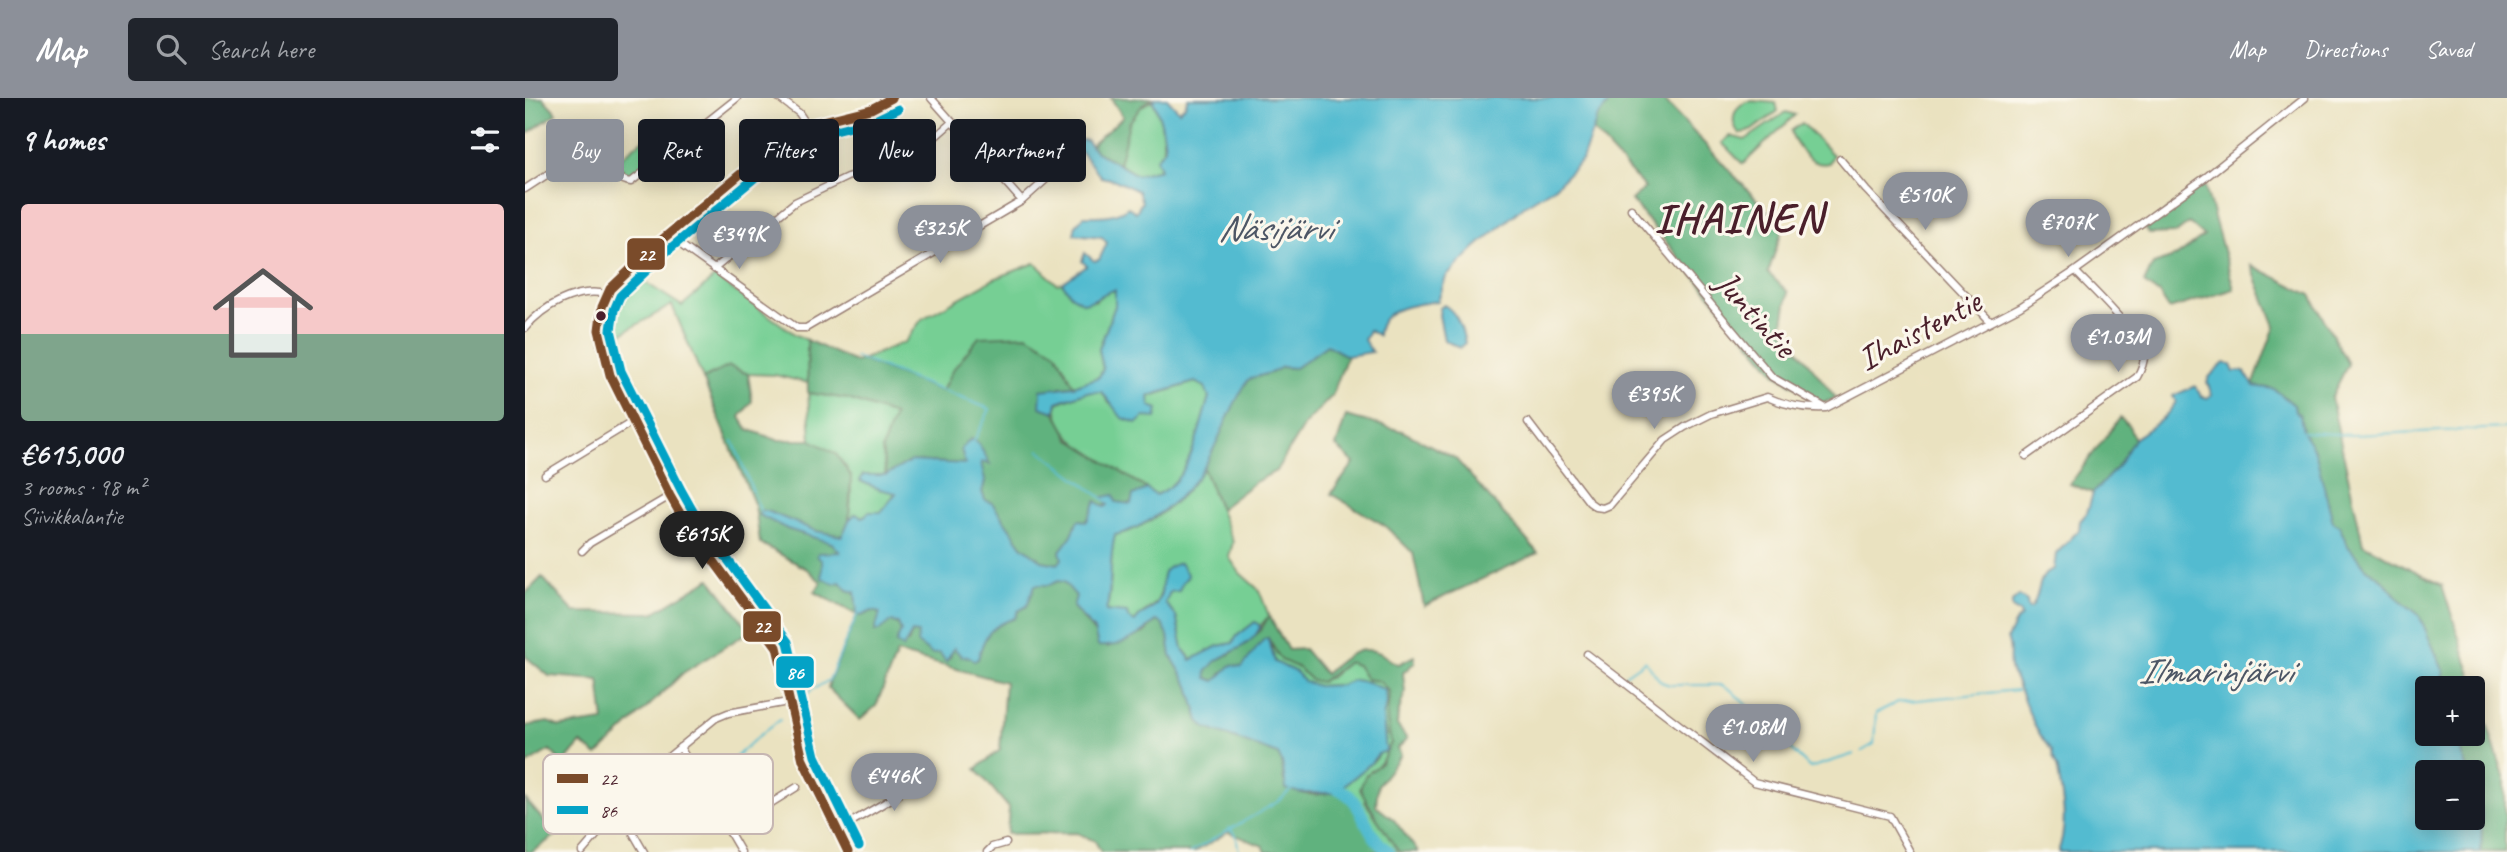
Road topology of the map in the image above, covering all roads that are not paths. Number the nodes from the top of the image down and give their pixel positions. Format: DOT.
graph roads {
  1 [pos="737,98"];
  2 [pos="779,98"];
  3 [pos="892,98"];
  4 [pos="931,98"];
  5 [pos="2305,98"];
  6 [pos="803,119"];
  7 [pos="831,119"];
  8 [pos="950,120"];
  9 [pos="950,124"];
  10 [pos="1840,159"];
  11 [pos="739,175"];
  12 [pos="1005,182"];
  13 [pos="1043,182"];
  14 [pos="525,189"];
  15 [pos="1022,201"];
  16 [pos="1631,209"];
  17 [pos="667,236"];
  18 [pos="714,269"];
  19 [pos="2075,271"];
  20 [pos="606,294"];
  21 [pos="1990,321"];
  22 [pos="525,328"];
  23 [pos="1826,408"];
  24 [pos="632,422"];
  25 [pos="1528,422"];
  26 [pos="2026,456"];
  27 [pos="545,475"];
  28 [pos="670,496"];
  29 [pos="582,551"];
  30 [pos="1587,654"];
  31 [pos="788,702"];
  32 [pos="680,747"];
  33 [pos="671,754"];
  34 [pos="684,754"];
  35 [pos="892,767"];
  36 [pos="797,787"];
  37 [pos="773,802"];
  38 [pos="836,831"];
  39 [pos="598,834"];
  40 [pos="634,834"];
  41 [pos="730,834"];
  42 [pos="1006,844"];
  43 [pos="582,852"];
  44 [pos="644,852"];
  45 [pos="741,852"];
  46 [pos="848,852"];
  47 [pos="987,852"];
  48 [pos="1910,852"];
  1 -- 14 [label="street"];
  2 -- 6 [label="street"];
  3 -- 7 [label="main road"];
  4 -- 8 [label="street"];
  5 -- 19 [label="street, Ihaistentie"];
  9 -- 18 [label="street"];
  10 -- 21 [label="street"];
  11 -- 17 [label="main road"];
  12 -- 15 [label="street"];
  13 -- 15 [label="street"];
  15 -- 18 [label="street"];
  16 -- 23 [label="street, Juntintie"];
  17 -- 18 [label="street"];
  17 -- 20 [label="main road"];
  19 -- 21 [label="street, Ihaistentie"];
  19 -- 26 [label="street"];
  20 -- 22 [label="street"];
  20 -- 24 [label="main road"];
  21 -- 23 [label="street, Ihaistentie"];
  23 -- 25 [label="street"];
  24 -- 27 [label="street"];
  24 -- 28 [label="main road"];
  28 -- 29 [label="street"];
  28 -- 31 [label="main road"];
  30 -- 48 [label="street"];
  31 -- 32 [label="street"];
  31 -- 38 [label="main road"];
  32 -- 33 [label="street"];
  32 -- 34 [label="street"];
  35 -- 38 [label="street"];
  36 -- 37 [label="street"];
  38 -- 46 [label="main road"];
  39 -- 43 [label="street"];
  40 -- 44 [label="street"];
  41 -- 45 [label="street"];
  42 -- 47 [label="street"];
}
